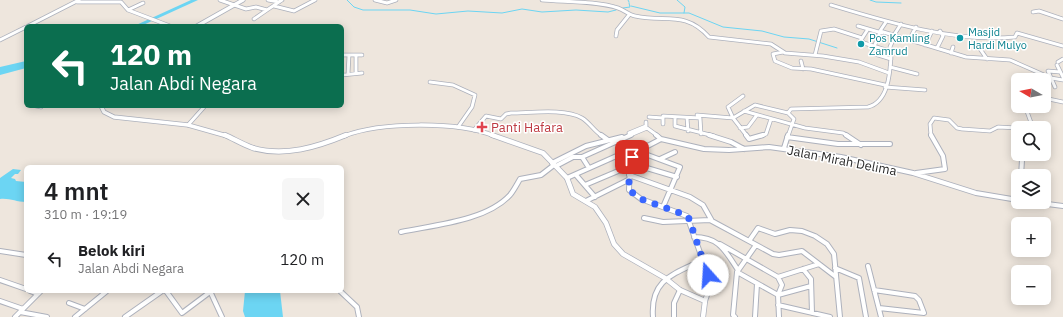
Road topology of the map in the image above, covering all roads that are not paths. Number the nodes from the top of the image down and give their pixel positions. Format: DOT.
graph roads {
  1 [pos="125,0"];
  2 [pos="220,0"];
  3 [pos="242,0"];
  4 [pos="268,0"];
  5 [pos="315,0"];
  6 [pos="375,0"];
  7 [pos="396,0"];
  8 [pos="542,0"];
  9 [pos="79,1"];
  10 [pos="280,1"];
  11 [pos="121,2"];
  12 [pos="143,3"];
  13 [pos="234,5"];
  14 [pos="831,5"];
  15 [pos="274,6"];
  16 [pos="128,10"];
  17 [pos="267,10"];
  18 [pos="1033,12"];
  19 [pos="628,15"];
  20 [pos="254,19"];
  21 [pos="1063,19"];
  22 [pos="886,22"];
  23 [pos="33,24"];
  24 [pos="166,24"];
  25 [pos="201,24"];
  26 [pos="901,24"];
  27 [pos="858,26"];
  28 [pos="916,27"];
  29 [pos="24,28"];
  30 [pos="868,29"];
  31 [pos="932,31"];
  32 [pos="940,31"];
  33 [pos="880,32"];
  34 [pos="616,36"];
  35 [pos="896,36"];
  36 [pos="862,38"];
  37 [pos="0,40"];
  38 [pos="909,40"];
  39 [pos="925,45"];
  40 [pos="978,46"];
  41 [pos="1063,46"];
  42 [pos="874,47"];
  43 [pos="953,47"];
  44 [pos="937,48"];
  45 [pos="783,52"];
  46 [pos="892,52"];
  47 [pos="951,53"];
  48 [pos="875,54"];
  49 [pos="344,55"];
  50 [pos="349,55"];
  51 [pos="356,55"];
  52 [pos="362,55"];
  53 [pos="815,55"];
  54 [pos="891,59"];
  55 [pos="987,59"];
  56 [pos="1063,59"];
  57 [pos="801,61"];
  58 [pos="1058,65"];
  59 [pos="890,67"];
  60 [pos="803,69"];
  61 [pos="1054,71"];
  62 [pos="1060,72"];
  63 [pos="356,73"];
  64 [pos="362,73"];
  65 [pos="889,73"];
  66 [pos="1040,73"];
  67 [pos="1049,73"];
  68 [pos="348,74"];
  69 [pos="917,74"];
  70 [pos="344,75"];
  71 [pos="1051,78"];
  72 [pos="1063,78"];
  73 [pos="430,82"];
  74 [pos="885,86"];
  75 [pos="1055,87"];
  76 [pos="925,90"];
  77 [pos="743,96"];
  78 [pos="1051,99"];
  79 [pos="1063,102"];
  80 [pos="102,108"];
  81 [pos="203,108"];
  82 [pos="744,111"];
  83 [pos="786,112"];
  84 [pos="697,115"];
  85 [pos="757,115"];
  86 [pos="649,117"];
  87 [pos="675,117"];
  88 [pos="663,118"];
  89 [pos="687,118"];
  90 [pos="733,118"];
  91 [pos="771,119"];
  92 [pos="646,122"];
  93 [pos="663,124"];
  94 [pos="791,124"];
  95 [pos="188,125"];
  96 [pos="458,128"];
  97 [pos="740,128"];
  98 [pos="1011,128"];
  99 [pos="474,130"];
  100 [pos="688,131"];
  101 [pos="701,134"];
  102 [pos="787,137"];
  103 [pos="662,138"];
  104 [pos="608,140"];
  105 [pos="619,140"];
  106 [pos="890,144"];
  107 [pos="861,145"];
  108 [pos="784,148"];
  109 [pos="744,149"];
  110 [pos="630,150"];
  111 [pos="636,152"];
  112 [pos="675,152"];
  113 [pos="582,157"];
  114 [pos="660,159"];
  115 [pos="554,164"];
  116 [pos="630,164"];
  117 [pos="589,168"];
  118 [pos="913,173"];
  119 [pos="576,174"];
  120 [pos="629,175"];
  121 [pos="677,177"];
  122 [pos="567,178"];
  123 [pos="628,180"];
  124 [pos="585,185"];
  125 [pos="671,190"];
  126 [pos="595,196"];
  127 [pos="1011,199"];
  128 [pos="586,201"];
  129 [pos="1051,204"];
  130 [pos="1063,206"];
  131 [pos="663,207"];
  132 [pos="644,218"];
  133 [pos="690,221"];
  134 [pos="712,221"];
  135 [pos="401,232"];
  136 [pos="694,237"];
  137 [pos="749,241"];
  138 [pos="720,244"];
  139 [pos="756,246"];
  140 [pos="0,251"];
  141 [pos="24,256"];
  142 [pos="746,258"];
  143 [pos="703,260"];
  144 [pos="819,264"];
  145 [pos="868,266"];
  146 [pos="835,268"];
  147 [pos="803,269"];
  148 [pos="737,271"];
  149 [pos="778,277"];
  150 [pos="836,277"];
  151 [pos="665,278"];
  152 [pos="1,282"];
  153 [pos="757,284"];
  154 [pos="811,286"];
  155 [pos="24,289"];
  156 [pos="680,290"];
  157 [pos="874,290"];
  158 [pos="38,293"];
  159 [pos="105,293"];
  160 [pos="159,293"];
  161 [pos="167,293"];
  162 [pos="209,293"];
  163 [pos="210,293"];
  164 [pos="342,293"];
  165 [pos="778,295"];
  166 [pos="0,300"];
  167 [pos="704,301"];
  168 [pos="69,303"];
  169 [pos="778,305"];
  170 [pos="879,308"];
  171 [pos="85,309"];
  172 [pos="22,310"];
  173 [pos="812,313"];
  174 [pos="15,317"];
  175 [pos="47,317"];
  176 [pos="75,317"];
  177 [pos="125,317"];
  178 [pos="222,317"];
  179 [pos="359,317"];
  180 [pos="653,317"];
  181 [pos="674,317"];
  182 [pos="703,317"];
  183 [pos="735,317"];
  184 [pos="755,317"];
  185 [pos="779,317"];
  186 [pos="830,317"];
  187 [pos="840,317"];
  188 [pos="866,317"];
  189 [pos="881,317"];
  1 -- 11 [label="street"];
  2 -- 13 [label="street"];
  3 -- 13 [label="street"];
  4 -- 10 [label="street"];
  5 -- 15 [label="street"];
  6 -- 7 [label="street"];
  8 -- 19 [label="street"];
  9 -- 11 [label="street"];
  9 -- 23 [label="street"];
  10 -- 15 [label="street"];
  11 -- 16 [label="street"];
  12 -- 16 [label="street"];
  13 -- 17 [label="street"];
  13 -- 25 [label="street"];
  14 -- 22 [label="street"];
  15 -- 17 [label="street"];
  16 -- 24 [label="street"];
  17 -- 20 [label="street"];
  18 -- 21 [label="street"];
  19 -- 34 [label="street"];
  19 -- 45 [label="street"];
  22 -- 26 [label="street"];
  22 -- 33 [label="street"];
  26 -- 28 [label="street"];
  26 -- 35 [label="street"];
  27 -- 30 [label="street"];
  28 -- 31 [label="street"];
  28 -- 38 [label="street"];
  29 -- 37 [label="street"];
  30 -- 33 [label="street"];
  30 -- 36 [label="street"];
  31 -- 32 [label="street"];
  31 -- 39 [label="street"];
  32 -- 41 [label="street"];
  32 -- 44 [label="street"];
  33 -- 35 [label="street"];
  33 -- 42 [label="street"];
  35 -- 38 [label="street"];
  35 -- 46 [label="street"];
  36 -- 42 [label="street"];
  36 -- 53 [label="street"];
  38 -- 39 [label="street"];
  39 -- 44 [label="street"];
  40 -- 55 [label="street"];
  42 -- 46 [label="street"];
  43 -- 47 [label="street"];
  44 -- 47 [label="street"];
  45 -- 53 [label="street"];
  45 -- 60 [label="street"];
  46 -- 54 [label="street"];
  47 -- 55 [label="street"];
  48 -- 54 [label="street"];
  49 -- 50 [label="street"];
  50 -- 51 [label="street"];
  50 -- 68 [label="street"];
  51 -- 52 [label="street"];
  51 -- 63 [label="street"];
  53 -- 65 [label="street"];
  54 -- 59 [label="street"];
  55 -- 66 [label="street"];
  56 -- 58 [label="street"];
  57 -- 60 [label="street"];
  58 -- 61 [label="street"];
  58 -- 62 [label="street"];
  59 -- 65 [label="street"];
  59 -- 69 [label="street"];
  60 -- 74 [label="street"];
  61 -- 62 [label="street"];
  61 -- 67 [label="street"];
  62 -- 72 [label="street"];
  63 -- 64 [label="street"];
  63 -- 68 [label="street"];
  65 -- 74 [label="street"];
  68 -- 70 [label="street"];
  71 -- 72 [label="street"];
  71 -- 75 [label="street"];
  73 -- 96 [label="street"];
  74 -- 76 [label="street"];
  74 -- 83 [label="street"];
  77 -- 90 [label="street"];
  78 -- 79 [label="street"];
  80 -- 95 [label="street"];
  81 -- 95 [label="street"];
  82 -- 83 [label="street"];
  82 -- 85 [label="street"];
  82 -- 90 [label="street"];
  83 -- 94 [label="street"];
  84 -- 90 [label="street"];
  85 -- 91 [label="street"];
  85 -- 97 [label="street"];
  86 -- 88 [label="street"];
  87 -- 88 [label="street"];
  87 -- 89 [label="street"];
  87 -- 100 [label="street"];
  88 -- 93 [label="street"];
  89 -- 100 [label="street"];
  89 -- 101 [label="street"];
  90 -- 97 [label="street"];
  91 -- 94 [label="street"];
  91 -- 97 [label="street"];
  92 -- 104 [label="street"];
  94 -- 102 [label="street"];
  94 -- 107 [label="street"];
  95 -- 96 [label="street"];
  96 -- 99 [label="street"];
  98 -- 118 [label="street"];
  99 -- 104 [label="street"];
  99 -- 115 [label="street"];
  100 -- 101 [label="street"];
  101 -- 109 [label="street"];
  102 -- 107 [label="street"];
  102 -- 108 [label="street"];
  103 -- 105 [label="street, Jalan Mirah Delima"];
  103 -- 109 [label="street, Jalan Mirah Delima"];
  103 -- 111 [label="street"];
  104 -- 115 [label="street"];
  105 -- 110 [label="street"];
  105 -- 113 [label="street"];
  106 -- 107 [label="street"];
  108 -- 109 [label="street, Jalan Mirah Delima"];
  108 -- 118 [label="street, Jalan Mirah Delima"];
  110 -- 111 [label="street"];
  110 -- 117 [label="street"];
  111 -- 114 [label="street"];
  111 -- 116 [label="street"];
  112 -- 114 [label="street"];
  113 -- 115 [label="street"];
  113 -- 117 [label="street"];
  114 -- 121 [label="street"];
  115 -- 122 [label="street"];
  115 -- 135 [label="street"];
  116 -- 120 [label="street"];
  116 -- 121 [label="street"];
  116 -- 124 [label="street"];
  117 -- 119 [label="street"];
  118 -- 127 [label="street, Jalan Mirah Delima"];
  119 -- 122 [label="street"];
  119 -- 124 [label="street"];
  120 -- 123 [label="street"];
  120 -- 125 [label="street"];
  121 -- 125 [label="street"];
  122 -- 128 [label="street"];
  123 -- 126 [label="street"];
  123 -- 131 [label="street"];
  124 -- 126 [label="street"];
  125 -- 131 [label="street"];
  125 -- 134 [label="street"];
  126 -- 128 [label="street"];
  128 -- 151 [label="street"];
  129 -- 130 [label="street"];
  131 -- 133 [label="street"];
  132 -- 133 [label="street"];
  133 -- 134 [label="street"];
  133 -- 136 [label="street"];
  134 -- 137 [label="street"];
  136 -- 138 [label="street"];
  136 -- 143 [label="street"];
  137 -- 139 [label="street"];
  137 -- 146 [label="street"];
  138 -- 142 [label="street"];
  138 -- 148 [label="street"];
  139 -- 142 [label="street"];
  139 -- 144 [label="street"];
  140 -- 141 [label="street"];
  142 -- 148 [label="street"];
  142 -- 149 [label="street"];
  143 -- 151 [label="street"];
  143 -- 167 [label="street"];
  144 -- 147 [label="street"];
  144 -- 150 [label="street"];
  145 -- 157 [label="street"];
  146 -- 150 [label="street"];
  146 -- 188 [label="street"];
  147 -- 149 [label="street"];
  147 -- 154 [label="street"];
  148 -- 153 [label="street"];
  148 -- 183 [label="street"];
  149 -- 165 [label="street"];
  150 -- 187 [label="street"];
  151 -- 156 [label="street"];
  151 -- 180 [label="street"];
  152 -- 155 [label="street"];
  153 -- 165 [label="street"];
  153 -- 184 [label="street"];
  154 -- 165 [label="street"];
  154 -- 173 [label="street"];
  156 -- 167 [label="street"];
  156 -- 181 [label="street"];
  157 -- 170 [label="street"];
  157 -- 170 [label="street"];
  158 -- 172 [label="street"];
  159 -- 171 [label="street"];
  160 -- 177 [label="street"];
  161 -- 162 [label="street"];
  163 -- 178 [label="street"];
  164 -- 179 [label="street"];
  165 -- 169 [label="street"];
  166 -- 172 [label="street"];
  167 -- 182 [label="street"];
  168 -- 171 [label="street"];
  169 -- 173 [label="street"];
  169 -- 185 [label="street"];
  170 -- 189 [label="street"];
  171 -- 176 [label="street"];
  172 -- 174 [label="street"];
  172 -- 175 [label="street"];
  173 -- 186 [label="street"];
}
